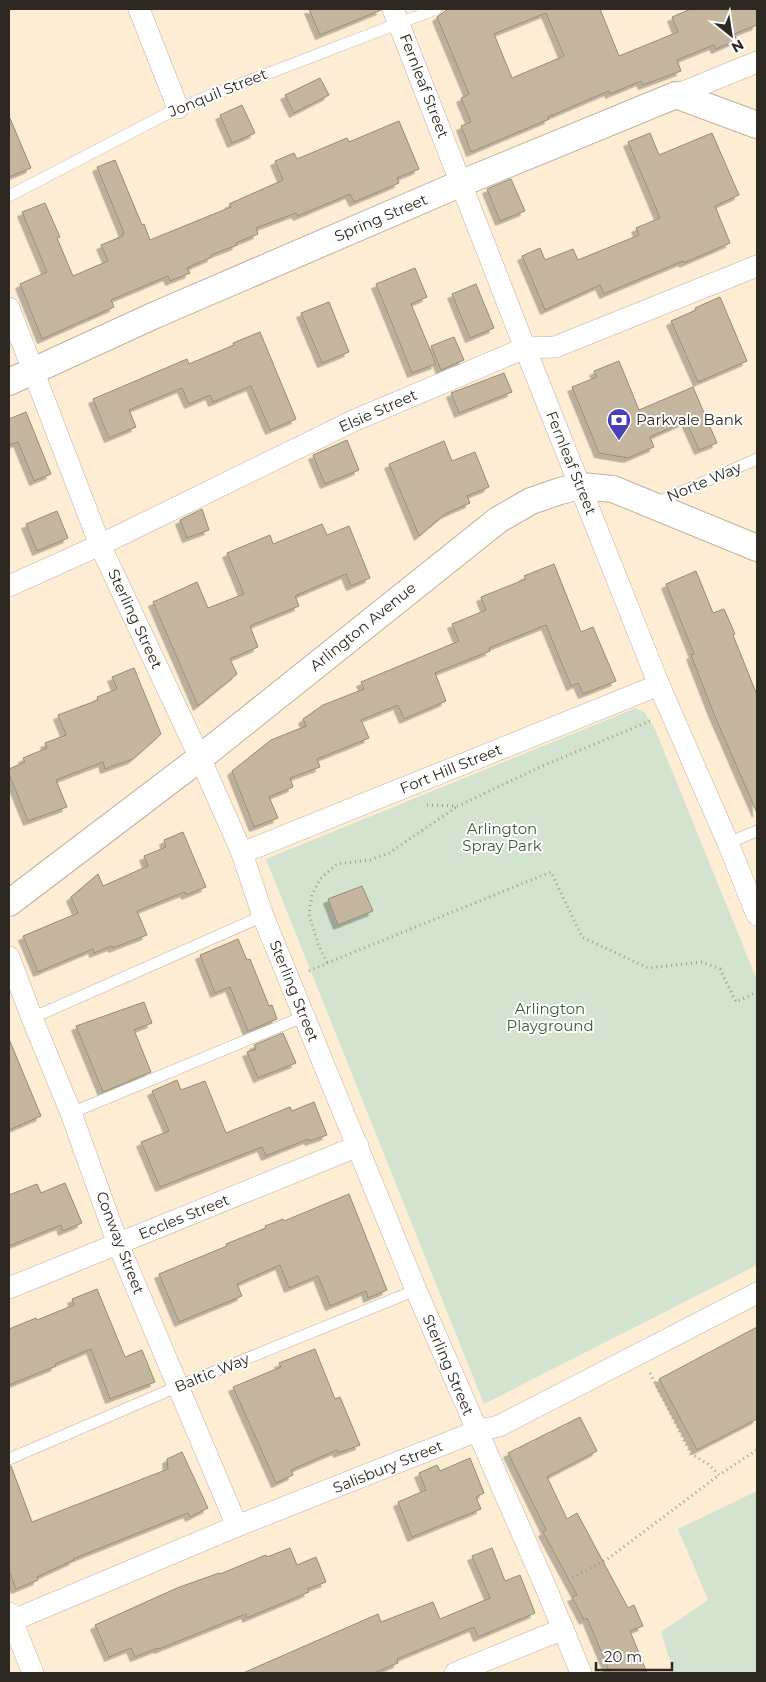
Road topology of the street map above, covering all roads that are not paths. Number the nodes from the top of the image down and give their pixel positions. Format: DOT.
graph roads {
  1 [pos="138,9"];
  2 [pos="436,9"];
  3 [pos="397,16"];
  4 [pos="757,62"];
  5 [pos="676,95"];
  6 [pos="178,108"];
  7 [pos="757,125"];
  8 [pos="462,183"];
  9 [pos="9,196"];
  10 [pos="757,266"];
  11 [pos="9,308"];
  12 [pos="525,348"];
  13 [pos="34,371"];
  14 [pos="9,382"];
  15 [pos="757,459"];
  16 [pos="581,486"];
  17 [pos="651,505"];
  18 [pos="100,545"];
  19 [pos="757,548"];
  20 [pos="9,586"];
  21 [pos="659,685"];
  22 [pos="200,758"];
  23 [pos="757,831"];
  24 [pos="728,843"];
  25 [pos="242,853"];
  26 [pos="9,903"];
  27 [pos="757,915"];
  28 [pos="263,916"];
  29 [pos="9,957"];
  30 [pos="305,1016"];
  31 [pos="32,1018"];
  32 [pos="71,1113"];
  33 [pos="358,1146"];
  34 [pos="118,1244"];
  35 [pos="9,1288"];
  36 [pos="416,1290"];
  37 [pos="757,1293"];
  38 [pos="179,1386"];
  39 [pos="477,1431"];
  40 [pos="9,1459"];
  41 [pos="237,1526"];
  42 [pos="10,1618"];
  43 [pos="564,1629"];
  44 [pos="33,1673"];
  45 [pos="454,1673"];
  46 [pos="580,1673"];
  1 -- 6 [label="street"];
  2 -- 3 [label="lane, Jonquil Street"];
  3 -- 6 [label="lane, Jonquil Street"];
  3 -- 8 [label="street, Fernleaf Street"];
  4 -- 5 [label="street"];
  5 -- 7 [label="street"];
  5 -- 8 [label="street, Spring Street"];
  6 -- 9 [label="lane, Jonquil Street"];
  8 -- 12 [label="street, Fernleaf Street"];
  8 -- 13 [label="street, Spring Street"];
  10 -- 12 [label="street, Elsie Street"];
  11 -- 13 [label="street, Sterling Street"];
  12 -- 16 [label="street, Fernleaf Street"];
  12 -- 18 [label="street, Elsie Street"];
  13 -- 14 [label="street, Spring Street"];
  13 -- 18 [label="street, Sterling Street"];
  15 -- 17 [label="lane, Norte Way"];
  16 -- 17 [label="street, Arlington Avenue"];
  16 -- 21 [label="street, Fernleaf Street"];
  16 -- 22 [label="street, Arlington Avenue"];
  17 -- 19 [label="street, Arlington Avenue"];
  18 -- 20 [label="street, Elsie Street"];
  18 -- 22 [label="street, Sterling Street"];
  21 -- 24 [label="street, Fernleaf Street"];
  21 -- 25 [label="street, Fort Hill Street"];
  22 -- 25 [label="street, Sterling Street"];
  22 -- 26 [label="street, Arlington Avenue"];
  23 -- 24 [label="lane"];
  24 -- 27 [label="street, Fernleaf Street"];
  25 -- 28 [label="street, Sterling Street"];
  28 -- 30 [label="street, Sterling Street"];
  28 -- 31 [label="lane"];
  29 -- 31 [label="street, Conway Street"];
  30 -- 32 [label="lane"];
  30 -- 33 [label="street, Sterling Street"];
  31 -- 32 [label="street, Conway Street"];
  32 -- 34 [label="street, Conway Street"];
  33 -- 34 [label="street, Eccles Street"];
  33 -- 36 [label="street, Sterling Street"];
  34 -- 35 [label="street, Eccles Street"];
  34 -- 38 [label="street, Conway Street"];
  36 -- 38 [label="lane, Baltic Way"];
  36 -- 39 [label="street, Sterling Street"];
  37 -- 39 [label="street, Salisbury Street"];
  38 -- 40 [label="lane, Baltic Way"];
  38 -- 41 [label="street, Conway Street"];
  39 -- 41 [label="street, Salisbury Street"];
  39 -- 43 [label="street, Sterling Street"];
  41 -- 42 [label="street, Salisbury Street"];
  42 -- 44 [label="street"];
  43 -- 45 [label="street"];
  43 -- 46 [label="street, Sterling Street"];
}
